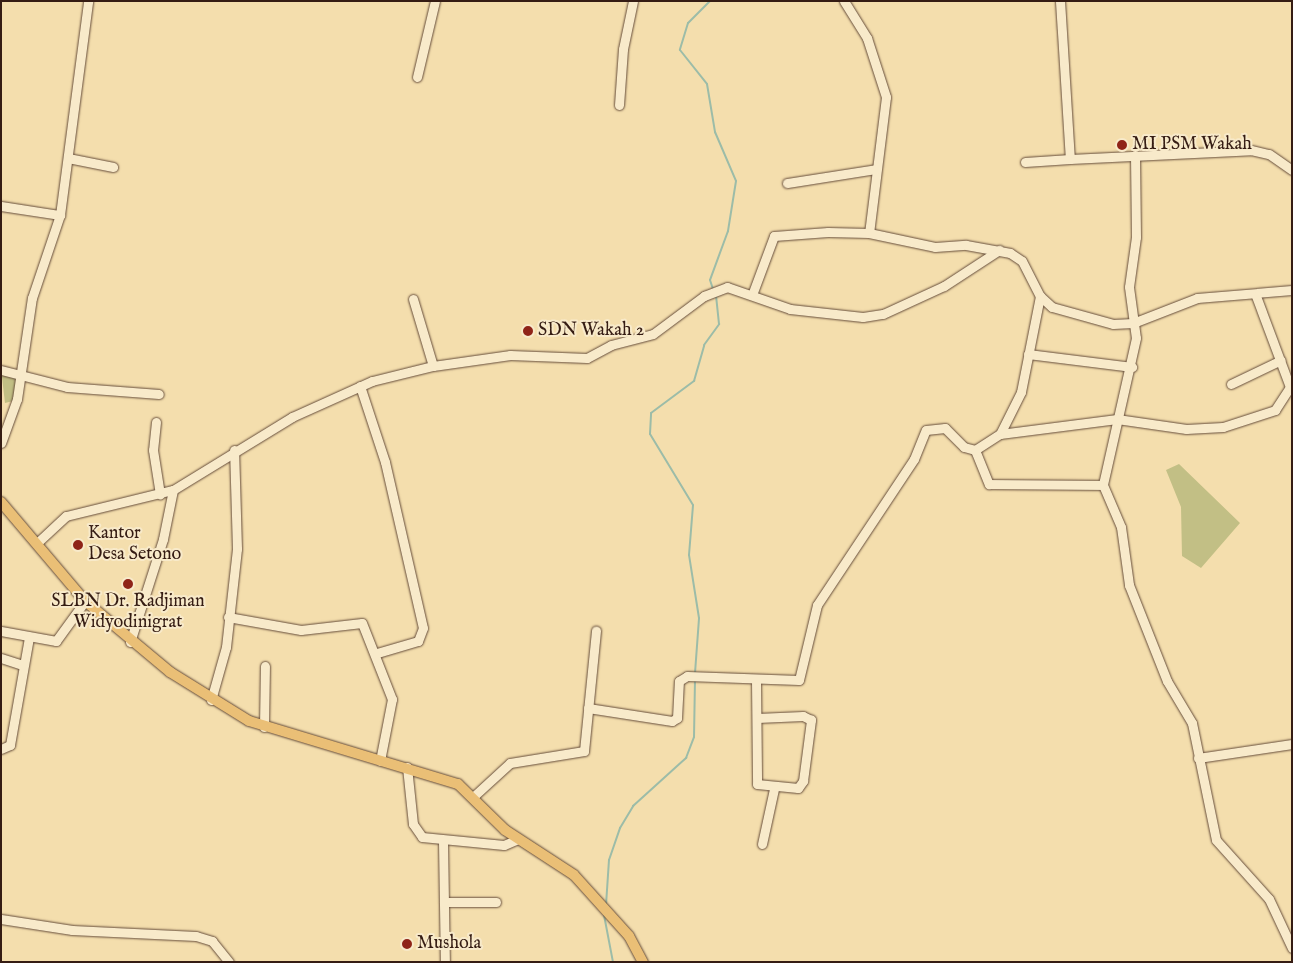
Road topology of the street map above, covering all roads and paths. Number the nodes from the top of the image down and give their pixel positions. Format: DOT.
graph roads {
  1 [pos="88,1"];
  2 [pos="435,1"];
  3 [pos="634,1"];
  4 [pos="844,1"];
  5 [pos="1060,1"];
  6 [pos="417,77"];
  7 [pos="619,105"];
  8 [pos="1135,155"];
  9 [pos="68,158"];
  10 [pos="1070,159"];
  11 [pos="1025,162"];
  12 [pos="113,167"];
  13 [pos="876,169"];
  14 [pos="1292,170"];
  15 [pos="787,183"];
  16 [pos="1,206"];
  17 [pos="60,215"];
  18 [pos="869,233"];
  19 [pos="999,250"];
  20 [pos="1292,290"];
  21 [pos="752,295"];
  22 [pos="1040,296"];
  23 [pos="1256,296"];
  24 [pos="413,299"];
  25 [pos="1133,323"];
  26 [pos="1028,354"];
  27 [pos="1281,360"];
  28 [pos="433,366"];
  29 [pos="1132,367"];
  30 [pos="1,370"];
  31 [pos="20,375"];
  32 [pos="1231,384"];
  33 [pos="360,386"];
  34 [pos="1291,388"];
  35 [pos="159,394"];
  36 [pos="1117,419"];
  37 [pos="156,422"];
  38 [pos="1000,434"];
  39 [pos="1,443"];
  40 [pos="234,450"];
  41 [pos="975,450"];
  42 [pos="1103,485"];
  43 [pos="173,490"];
  44 [pos="160,494"];
  45 [pos="1,502"];
  46 [pos="38,542"];
  47 [pos="85,601"];
  48 [pos="228,617"];
  49 [pos="1,631"];
  50 [pos="596,631"];
  51 [pos="29,636"];
  52 [pos="130,642"];
  53 [pos="377,652"];
  54 [pos="1,658"];
  55 [pos="23,665"];
  56 [pos="266,666"];
  57 [pos="756,680"];
  58 [pos="212,700"];
  59 [pos="588,708"];
  60 [pos="757,718"];
  61 [pos="264,727"];
  62 [pos="1292,744"];
  63 [pos="1,750"];
  64 [pos="1198,758"];
  65 [pos="380,761"];
  66 [pos="407,767"];
  67 [pos="774,789"];
  68 [pos="474,796"];
  69 [pos="518,839"];
  70 [pos="442,841"];
  71 [pos="762,844"];
  72 [pos="444,902"];
  73 [pos="496,902"];
  74 [pos="1,919"];
  75 [pos="1292,948"];
  76 [pos="229,962"];
  77 [pos="445,962"];
  78 [pos="643,962"];
  1 -- 9 [label="street"];
  2 -- 6 [label="street"];
  3 -- 7 [label="street"];
  4 -- 13 [label="street"];
  5 -- 10 [label="street"];
  8 -- 10 [label="street"];
  8 -- 14 [label="street"];
  8 -- 25 [label="street"];
  9 -- 12 [label="street"];
  9 -- 17 [label="street"];
  10 -- 11 [label="street"];
  13 -- 15 [label="street"];
  13 -- 18 [label="street"];
  16 -- 17 [label="street"];
  17 -- 31 [label="street"];
  18 -- 19 [label="street"];
  18 -- 21 [label="street"];
  19 -- 21 [label="street"];
  19 -- 22 [label="street"];
  20 -- 23 [label="street"];
  21 -- 28 [label="street"];
  22 -- 25 [label="street"];
  22 -- 26 [label="street"];
  23 -- 25 [label="street"];
  23 -- 27 [label="street"];
  24 -- 28 [label="street"];
  25 -- 29 [label="street"];
  26 -- 29 [label="street"];
  26 -- 38 [label="street"];
  27 -- 32 [label="street"];
  27 -- 34 [label="street"];
  28 -- 33 [label="street"];
  29 -- 36 [label="street"];
  30 -- 31 [label="street"];
  31 -- 35 [label="street"];
  31 -- 39 [label="street"];
  33 -- 40 [label="street"];
  33 -- 53 [label="street"];
  34 -- 36 [label="street"];
  36 -- 38 [label="street"];
  36 -- 42 [label="street"];
  37 -- 44 [label="street"];
  38 -- 41 [label="street"];
  40 -- 43 [label="street"];
  40 -- 48 [label="street"];
  41 -- 42 [label="street"];
  41 -- 57 [label="street"];
  42 -- 64 [label="street"];
  43 -- 44 [label="street"];
  43 -- 52 [label="street"];
  44 -- 46 [label="street"];
  45 -- 46 [label="main road"];
  46 -- 47 [label="main road"];
  47 -- 51 [label="street"];
  47 -- 52 [label="main road"];
  48 -- 53 [label="street"];
  48 -- 58 [label="street"];
  49 -- 51 [label="street"];
  50 -- 59 [label="street"];
  51 -- 55 [label="street"];
  52 -- 58 [label="main road"];
  53 -- 65 [label="street"];
  54 -- 55 [label="street"];
  55 -- 63 [label="street"];
  56 -- 61 [label="street"];
  57 -- 59 [label="street"];
  57 -- 60 [label="street"];
  58 -- 61 [label="main road"];
  59 -- 68 [label="street"];
  60 -- 67 [label="street"];
  60 -- 67 [label="street"];
  61 -- 65 [label="main road"];
  62 -- 64 [label="street"];
  64 -- 75 [label="street"];
  65 -- 66 [label="main road"];
  66 -- 68 [label="main road"];
  66 -- 70 [label="street"];
  67 -- 71 [label="street"];
  68 -- 69 [label="main road"];
  69 -- 70 [label="street"];
  69 -- 78 [label="main road"];
  70 -- 72 [label="street"];
  72 -- 73 [label="street"];
  72 -- 77 [label="street"];
  74 -- 76 [label="street"];
}
